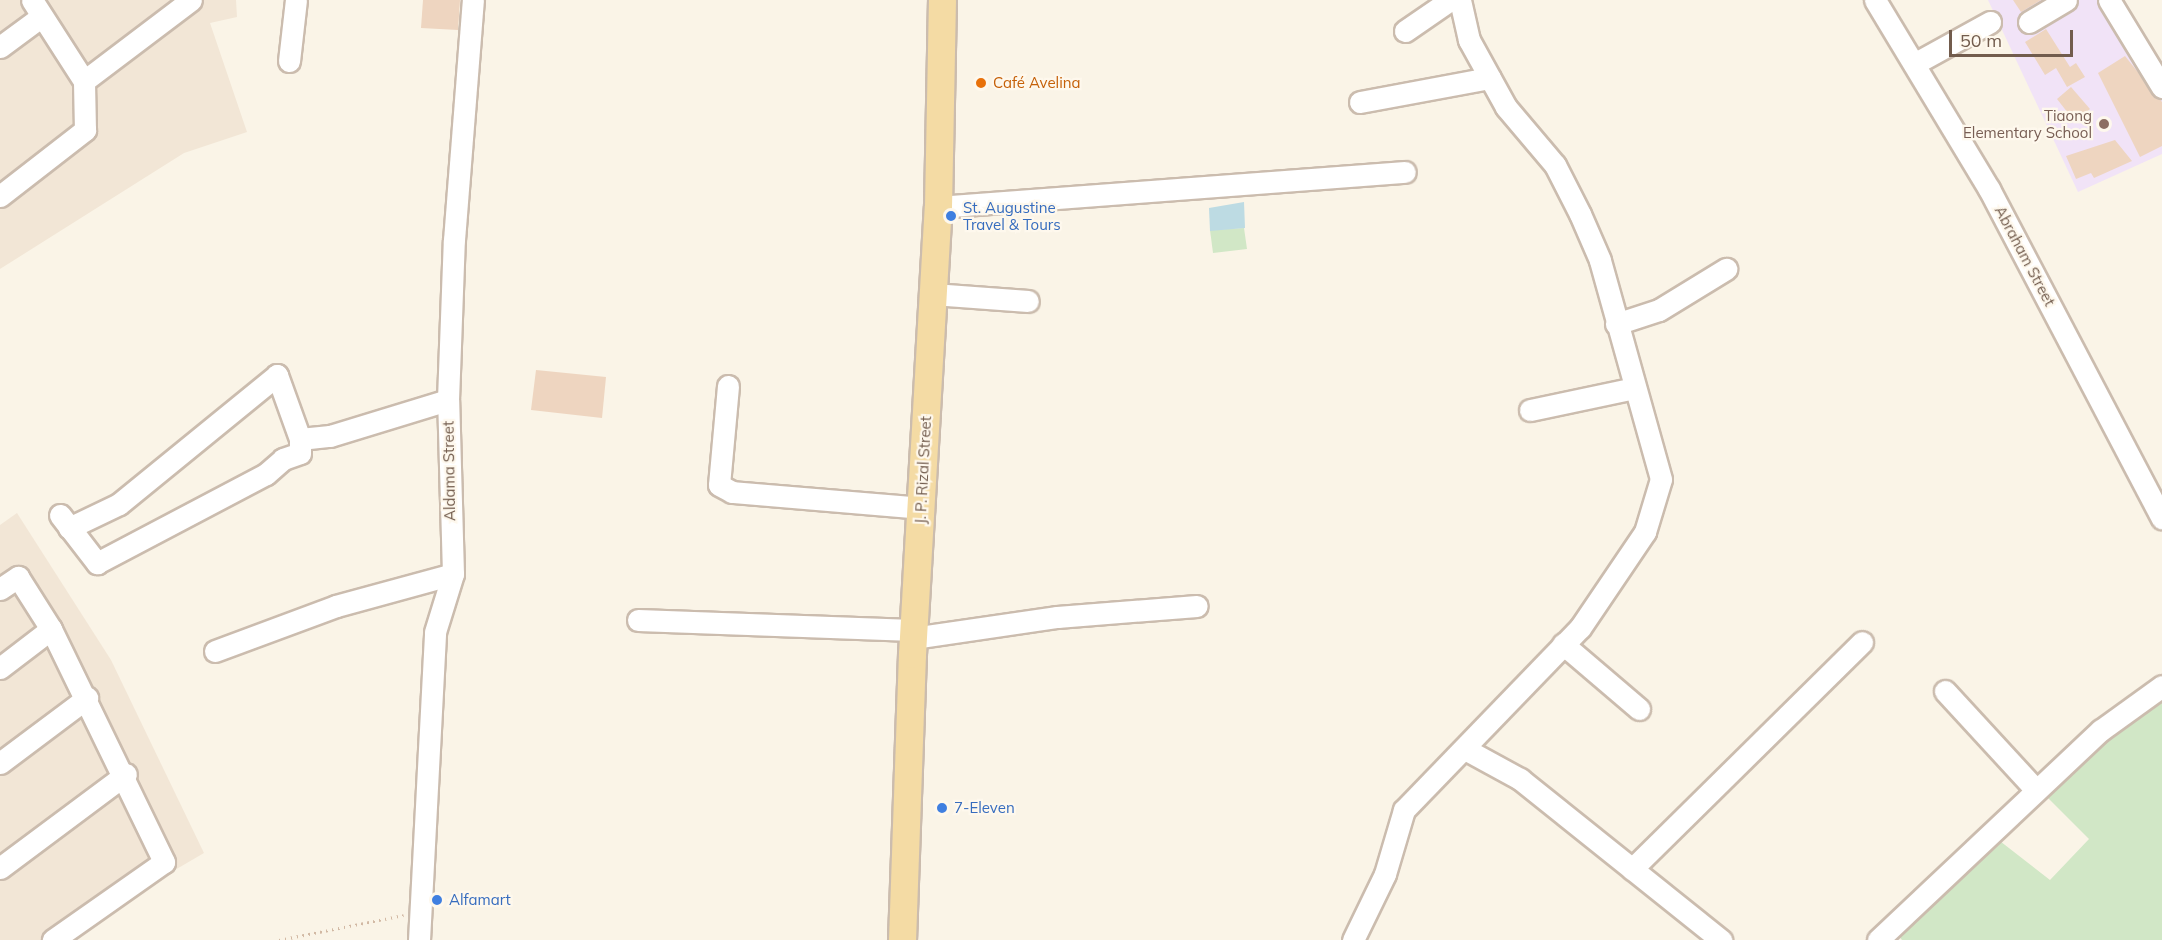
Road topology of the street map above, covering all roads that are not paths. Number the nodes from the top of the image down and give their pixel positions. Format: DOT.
graph roads {
  1 [pos="191,0"];
  2 [pos="296,0"];
  3 [pos="473,0"];
  4 [pos="942,0"];
  5 [pos="1450,0"];
  6 [pos="1460,0"];
  7 [pos="1875,0"];
  8 [pos="2066,0"];
  9 [pos="2109,0"];
  10 [pos="37,8"];
  11 [pos="1990,22"];
  12 [pos="2030,22"];
  13 [pos="1405,31"];
  14 [pos="0,47"];
  15 [pos="289,61"];
  16 [pos="1914,64"];
  17 [pos="2156,64"];
  18 [pos="1490,78"];
  19 [pos="84,81"];
  20 [pos="2162,87"];
  21 [pos="1360,102"];
  22 [pos="1405,172"];
  23 [pos="0,196"];
  24 [pos="938,207"];
  25 [pos="1726,269"];
  26 [pos="933,294"];
  27 [pos="1028,301"];
  28 [pos="1616,324"];
  29 [pos="728,386"];
  30 [pos="1634,388"];
  31 [pos="448,400"];
  32 [pos="1530,410"];
  33 [pos="300,439"];
  34 [pos="921,508"];
  35 [pos="2162,518"];
  36 [pos="453,574"];
  37 [pos="0,589"];
  38 [pos="1197,606"];
  39 [pos="638,620"];
  40 [pos="51,629"];
  41 [pos="913,634"];
  42 [pos="1862,642"];
  43 [pos="1563,644"];
  44 [pos="215,651"];
  45 [pos="0,668"];
  46 [pos="2162,686"];
  47 [pos="1945,691"];
  48 [pos="87,698"];
  49 [pos="1639,709"];
  50 [pos="1465,749"];
  51 [pos="0,763"];
  52 [pos="126,774"];
  53 [pos="2035,789"];
  54 [pos="0,868"];
  55 [pos="1632,869"];
  56 [pos="53,940"];
  57 [pos="419,940"];
  58 [pos="902,940"];
  59 [pos="1353,940"];
  60 [pos="1721,940"];
  61 [pos="1878,940"];
  1 -- 19 [label="street"];
  2 -- 15 [label="street"];
  3 -- 31 [label="street, Aldama Street"];
  4 -- 24 [label="main road, J. P. Rizal Street"];
  5 -- 13 [label="street"];
  6 -- 18 [label="street"];
  7 -- 16 [label="street, Abraham Street"];
  8 -- 12 [label="street"];
  9 -- 17 [label="street"];
  10 -- 14 [label="street"];
  10 -- 19 [label="street"];
  11 -- 16 [label="street"];
  16 -- 35 [label="street, Abraham Street"];
  17 -- 20 [label="street"];
  18 -- 21 [label="street"];
  18 -- 28 [label="street"];
  19 -- 23 [label="street"];
  22 -- 24 [label="street"];
  24 -- 26 [label="main road, J. P. Rizal Street"];
  25 -- 28 [label="street"];
  26 -- 27 [label="street"];
  26 -- 34 [label="main road, J. P. Rizal Street"];
  28 -- 30 [label="street"];
  29 -- 34 [label="street"];
  30 -- 32 [label="street"];
  30 -- 43 [label="street"];
  31 -- 33 [label="street"];
  31 -- 36 [label="street, Aldama Street"];
  33 -- 33 [label="street"];
  34 -- 41 [label="main road, J. P. Rizal Street"];
  36 -- 44 [label="street"];
  36 -- 57 [label="street, Aldama Street"];
  37 -- 40 [label="street"];
  38 -- 41 [label="street"];
  39 -- 41 [label="street"];
  40 -- 45 [label="street"];
  40 -- 48 [label="street"];
  41 -- 58 [label="main road, J. P. Rizal Street"];
  42 -- 55 [label="street"];
  43 -- 49 [label="street"];
  43 -- 50 [label="street"];
  46 -- 53 [label="street"];
  47 -- 53 [label="street"];
  48 -- 51 [label="street"];
  48 -- 52 [label="street"];
  50 -- 55 [label="street"];
  50 -- 59 [label="street"];
  52 -- 54 [label="street"];
  52 -- 56 [label="street"];
  53 -- 61 [label="street"];
  55 -- 60 [label="street"];
}
